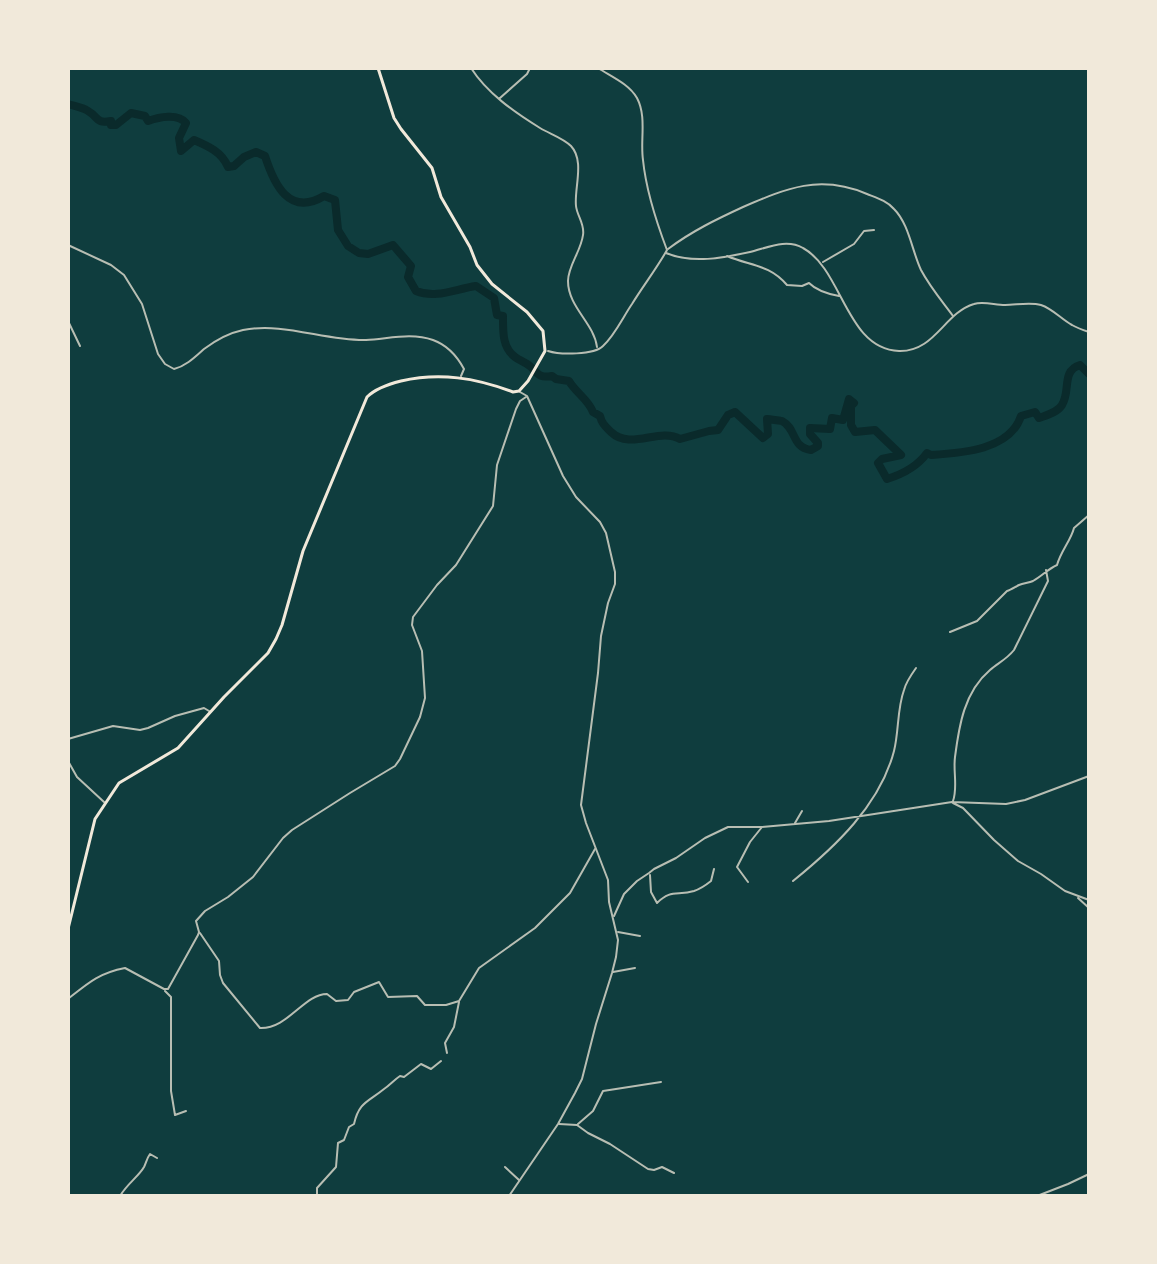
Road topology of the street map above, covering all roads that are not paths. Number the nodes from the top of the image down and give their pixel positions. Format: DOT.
graph roads {
  1 [pos="378,68"];
  2 [pos="471,68"];
  3 [pos="530,68"];
  4 [pos="598,68"];
  5 [pos="499,98"];
  6 [pos="874,230"];
  7 [pos="68,245"];
  8 [pos="666,251"];
  9 [pos="727,256"];
  10 [pos="822,263"];
  11 [pos="841,296"];
  12 [pos="953,317"];
  13 [pos="68,321"];
  14 [pos="1089,332"];
  15 [pos="80,346"];
  16 [pos="598,350"];
  17 [pos="545,351"];
  18 [pos="461,377"];
  19 [pos="519,391"];
  20 [pos="527,396"];
  21 [pos="1089,515"];
  22 [pos="1046,570"];
  23 [pos="950,632"];
  24 [pos="916,668"];
  25 [pos="210,712"];
  26 [pos="68,739"];
  27 [pos="68,761"];
  28 [pos="1089,776"];
  29 [pos="952,802"];
  30 [pos="105,803"];
  31 [pos="802,811"];
  32 [pos="862,814"];
  33 [pos="794,824"];
  34 [pos="762,827"];
  35 [pos="595,849"];
  36 [pos="714,869"];
  37 [pos="649,873"];
  38 [pos="793,881"];
  39 [pos="748,882"];
  40 [pos="1076,896"];
  41 [pos="1089,900"];
  42 [pos="1089,908"];
  43 [pos="613,917"];
  44 [pos="68,929"];
  45 [pos="199,932"];
  46 [pos="616,932"];
  47 [pos="640,936"];
  48 [pos="635,968"];
  49 [pos="613,972"];
  50 [pos="164,989"];
  51 [pos="68,999"];
  52 [pos="459,1001"];
  53 [pos="447,1053"];
  54 [pos="441,1061"];
  55 [pos="661,1082"];
  56 [pos="186,1111"];
  57 [pos="558,1124"];
  58 [pos="577,1125"];
  59 [pos="157,1158"];
  60 [pos="505,1167"];
  61 [pos="674,1173"];
  62 [pos="1089,1174"];
  63 [pos="520,1181"];
  64 [pos="120,1196"];
  65 [pos="317,1196"];
  66 [pos="509,1196"];
  67 [pos="1037,1196"];
  1 -- 17 [label="main road"];
  2 -- 5 [label="street"];
  3 -- 5 [label="street"];
  4 -- 8 [label="street"];
  5 -- 16 [label="street"];
  6 -- 10 [label="street"];
  7 -- 18 [label="street"];
  8 -- 9 [label="street"];
  8 -- 12 [label="street"];
  8 -- 16 [label="street"];
  9 -- 10 [label="street"];
  9 -- 11 [label="street"];
  10 -- 11 [label="street"];
  11 -- 12 [label="street"];
  12 -- 14 [label="street"];
  13 -- 15 [label="street"];
  16 -- 17 [label="street"];
  17 -- 19 [label="main road"];
  18 -- 19 [label="main road"];
  18 -- 25 [label="main road"];
  19 -- 20 [label="street"];
  20 -- 35 [label="street"];
  20 -- 45 [label="street"];
  21 -- 22 [label="street"];
  22 -- 23 [label="street"];
  22 -- 29 [label="street"];
  24 -- 32 [label="street"];
  25 -- 26 [label="street"];
  25 -- 30 [label="main road"];
  27 -- 30 [label="street"];
  28 -- 29 [label="street"];
  29 -- 32 [label="street"];
  29 -- 40 [label="street"];
  30 -- 44 [label="main road"];
  31 -- 33 [label="street"];
  32 -- 33 [label="street"];
  32 -- 38 [label="street"];
  33 -- 34 [label="street"];
  34 -- 37 [label="street"];
  34 -- 39 [label="street"];
  35 -- 43 [label="street"];
  35 -- 52 [label="street"];
  36 -- 37 [label="street"];
  37 -- 43 [label="street"];
  40 -- 41 [label="street"];
  40 -- 42 [label="street"];
  43 -- 46 [label="street"];
  45 -- 50 [label="street"];
  45 -- 52 [label="street"];
  46 -- 47 [label="street"];
  46 -- 49 [label="street"];
  48 -- 49 [label="street"];
  49 -- 57 [label="street"];
  50 -- 51 [label="street"];
  50 -- 56 [label="street"];
  52 -- 53 [label="street"];
  54 -- 65 [label="street"];
  55 -- 58 [label="street"];
  57 -- 58 [label="street"];
  57 -- 63 [label="street"];
  58 -- 61 [label="street"];
  59 -- 64 [label="street"];
  60 -- 63 [label="street"];
  62 -- 67 [label="street"];
  63 -- 66 [label="street"];
}
